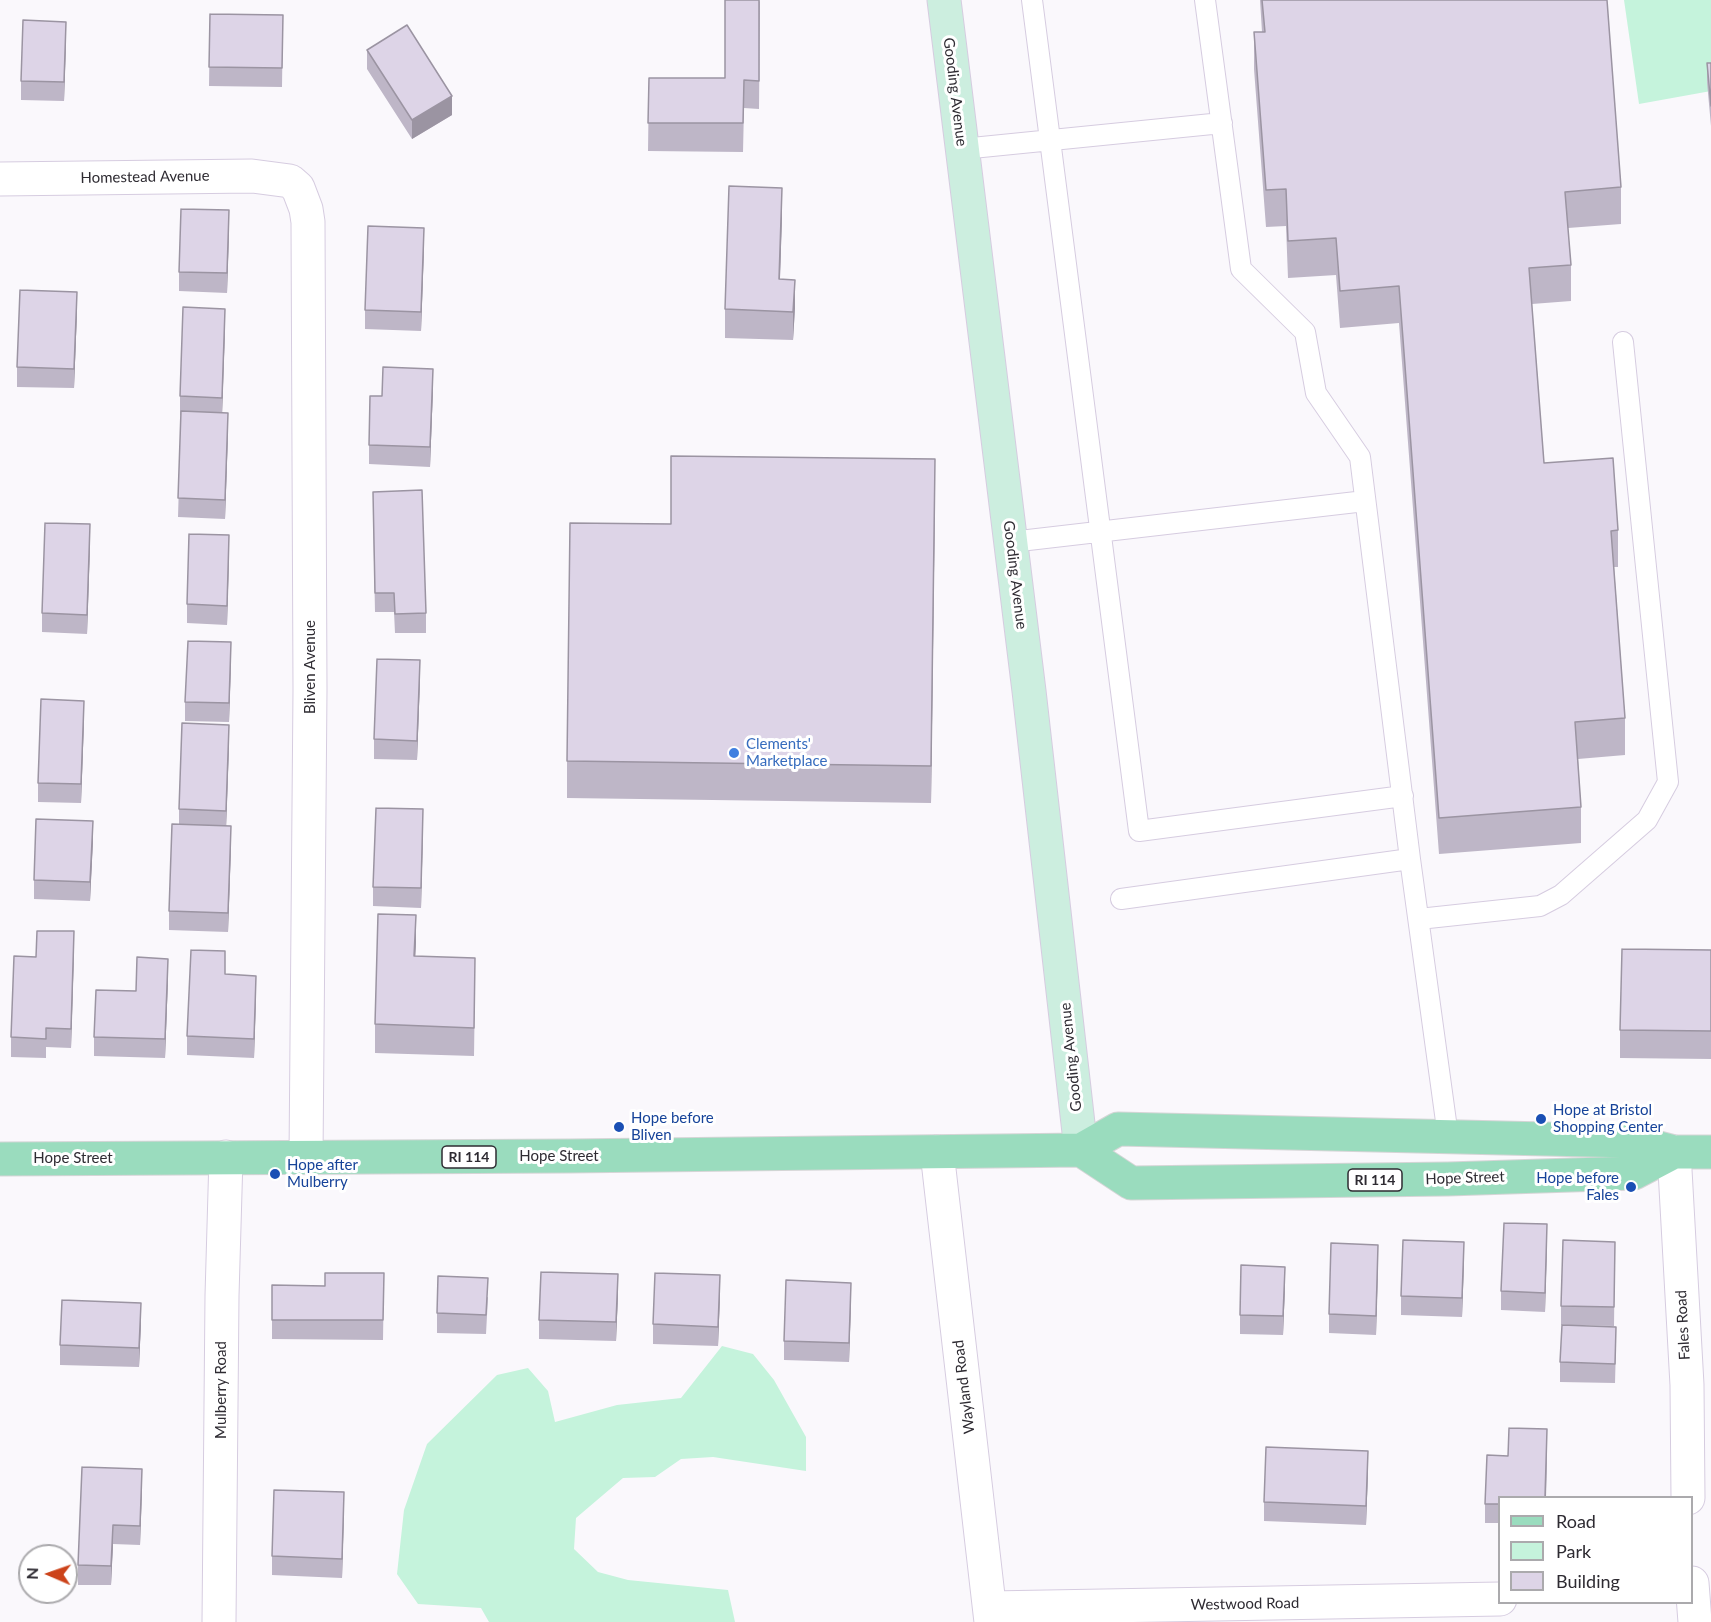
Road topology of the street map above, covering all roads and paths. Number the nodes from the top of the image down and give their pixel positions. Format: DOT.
graph roads {
  1 [pos="944,0"];
  2 [pos="1032,0"];
  3 [pos="1205,0"];
  4 [pos="1222,123"];
  5 [pos="1050,141"];
  6 [pos="962,149"];
  7 [pos="0,179"];
  8 [pos="290,181"];
  9 [pos="1623,342"];
  10 [pos="1365,501"];
  11 [pos="1101,532"];
  12 [pos="1011,542"];
  13 [pos="1403,796"];
  14 [pos="1410,859"];
  15 [pos="1121,899"];
  16 [pos="1419,919"];
  17 [pos="1448,1136"];
  18 [pos="1082,1150"];
  19 [pos="938,1152"];
  20 [pos="1674,1152"];
  21 [pos="1711,1152"];
  22 [pos="226,1157"];
  23 [pos="306,1157"];
  24 [pos="0,1159"];
  25 [pos="1688,1496"];
  26 [pos="1498,1599"];
  27 [pos="1276,1613"];
  28 [pos="990,1615"];
  29 [pos="219,1622"];
  1 -- 6 [label="main road, Gooding Avenue"];
  2 -- 5 [label="lane"];
  3 -- 4 [label="lane"];
  4 -- 5 [label="lane"];
  4 -- 10 [label="lane"];
  5 -- 6 [label="lane"];
  5 -- 11 [label="lane"];
  6 -- 12 [label="main road, Gooding Avenue"];
  7 -- 8 [label="street, Homestead Avenue"];
  8 -- 23 [label="street, Bliven Avenue"];
  9 -- 16 [label="lane"];
  10 -- 11 [label="lane"];
  10 -- 13 [label="lane"];
  11 -- 12 [label="lane"];
  11 -- 13 [label="lane"];
  12 -- 18 [label="main road, Gooding Avenue"];
  13 -- 14 [label="lane"];
  14 -- 15 [label="lane"];
  14 -- 16 [label="lane"];
  16 -- 17 [label="lane"];
  17 -- 18 [label="main road, Hope Street / RI 114"];
  17 -- 20 [label="main road, Hope Street / RI 114"];
  18 -- 19 [label="main road, Hope Street / RI 114"];
  18 -- 20 [label="main road, Hope Street / RI 114"];
  19 -- 23 [label="main road, Hope Street / RI 114"];
  19 -- 28 [label="street, Wayland Road"];
  20 -- 21 [label="main road, Hope Street / RI 114"];
  20 -- 25 [label="street, Fales Road"];
  22 -- 23 [label="main road, Hope Street / RI 114"];
  22 -- 24 [label="main road, Hope Street / RI 114"];
  22 -- 29 [label="street, Mulberry Road"];
  26 -- 27 [label="street, Westwood Road"];
  27 -- 28 [label="street, Westwood Road"];
}
